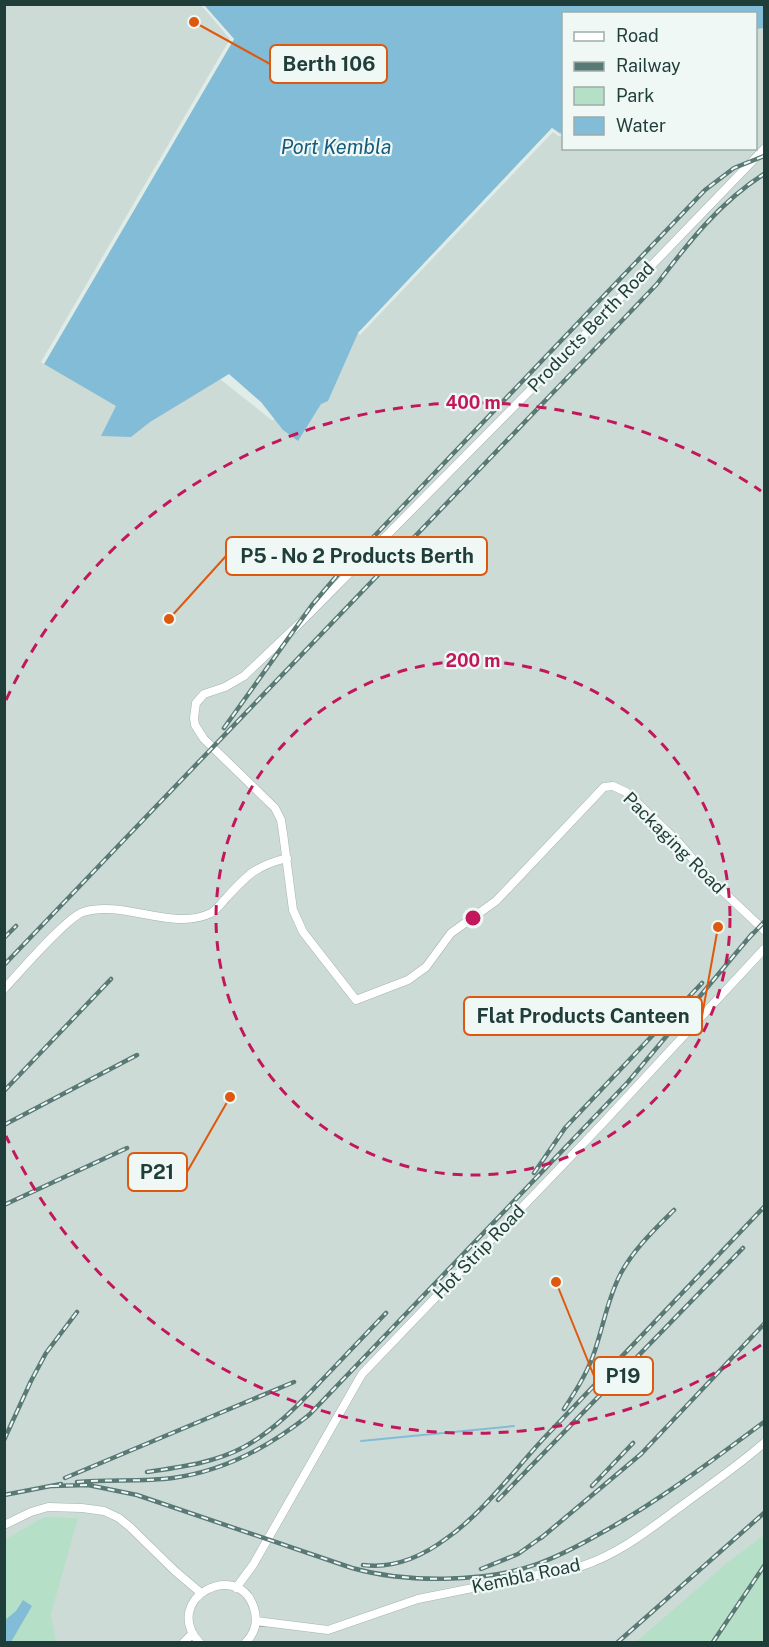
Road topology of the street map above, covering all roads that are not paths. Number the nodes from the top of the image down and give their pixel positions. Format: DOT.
graph roads {
  1 [pos="765,149"];
  2 [pos="287,858"];
  3 [pos="765,930"];
  4 [pos="765,949"];
  5 [pos="4,989"];
  6 [pos="765,1443"];
  7 [pos="4,1525"];
  8 [pos="236,1588"];
  9 [pos="201,1593"];
  10 [pos="256,1621"];
  11 [pos="193,1634"];
  12 [pos="184,1642"];
  13 [pos="199,1642"];
  14 [pos="246,1642"];
  1 -- 2 [label="street, Products Berth Road"];
  2 -- 3 [label="street, Packaging Road"];
  2 -- 5 [label="street"];
  4 -- 8 [label="street, Hot Strip Road"];
  6 -- 10 [label="street, Kembla Road"];
  7 -- 9 [label="street"];
  8 -- 9 [label="street"];
  8 -- 10 [label="street"];
  9 -- 11 [label="street"];
  10 -- 14 [label="street"];
  11 -- 12 [label="street"];
  11 -- 13 [label="street"];
}
